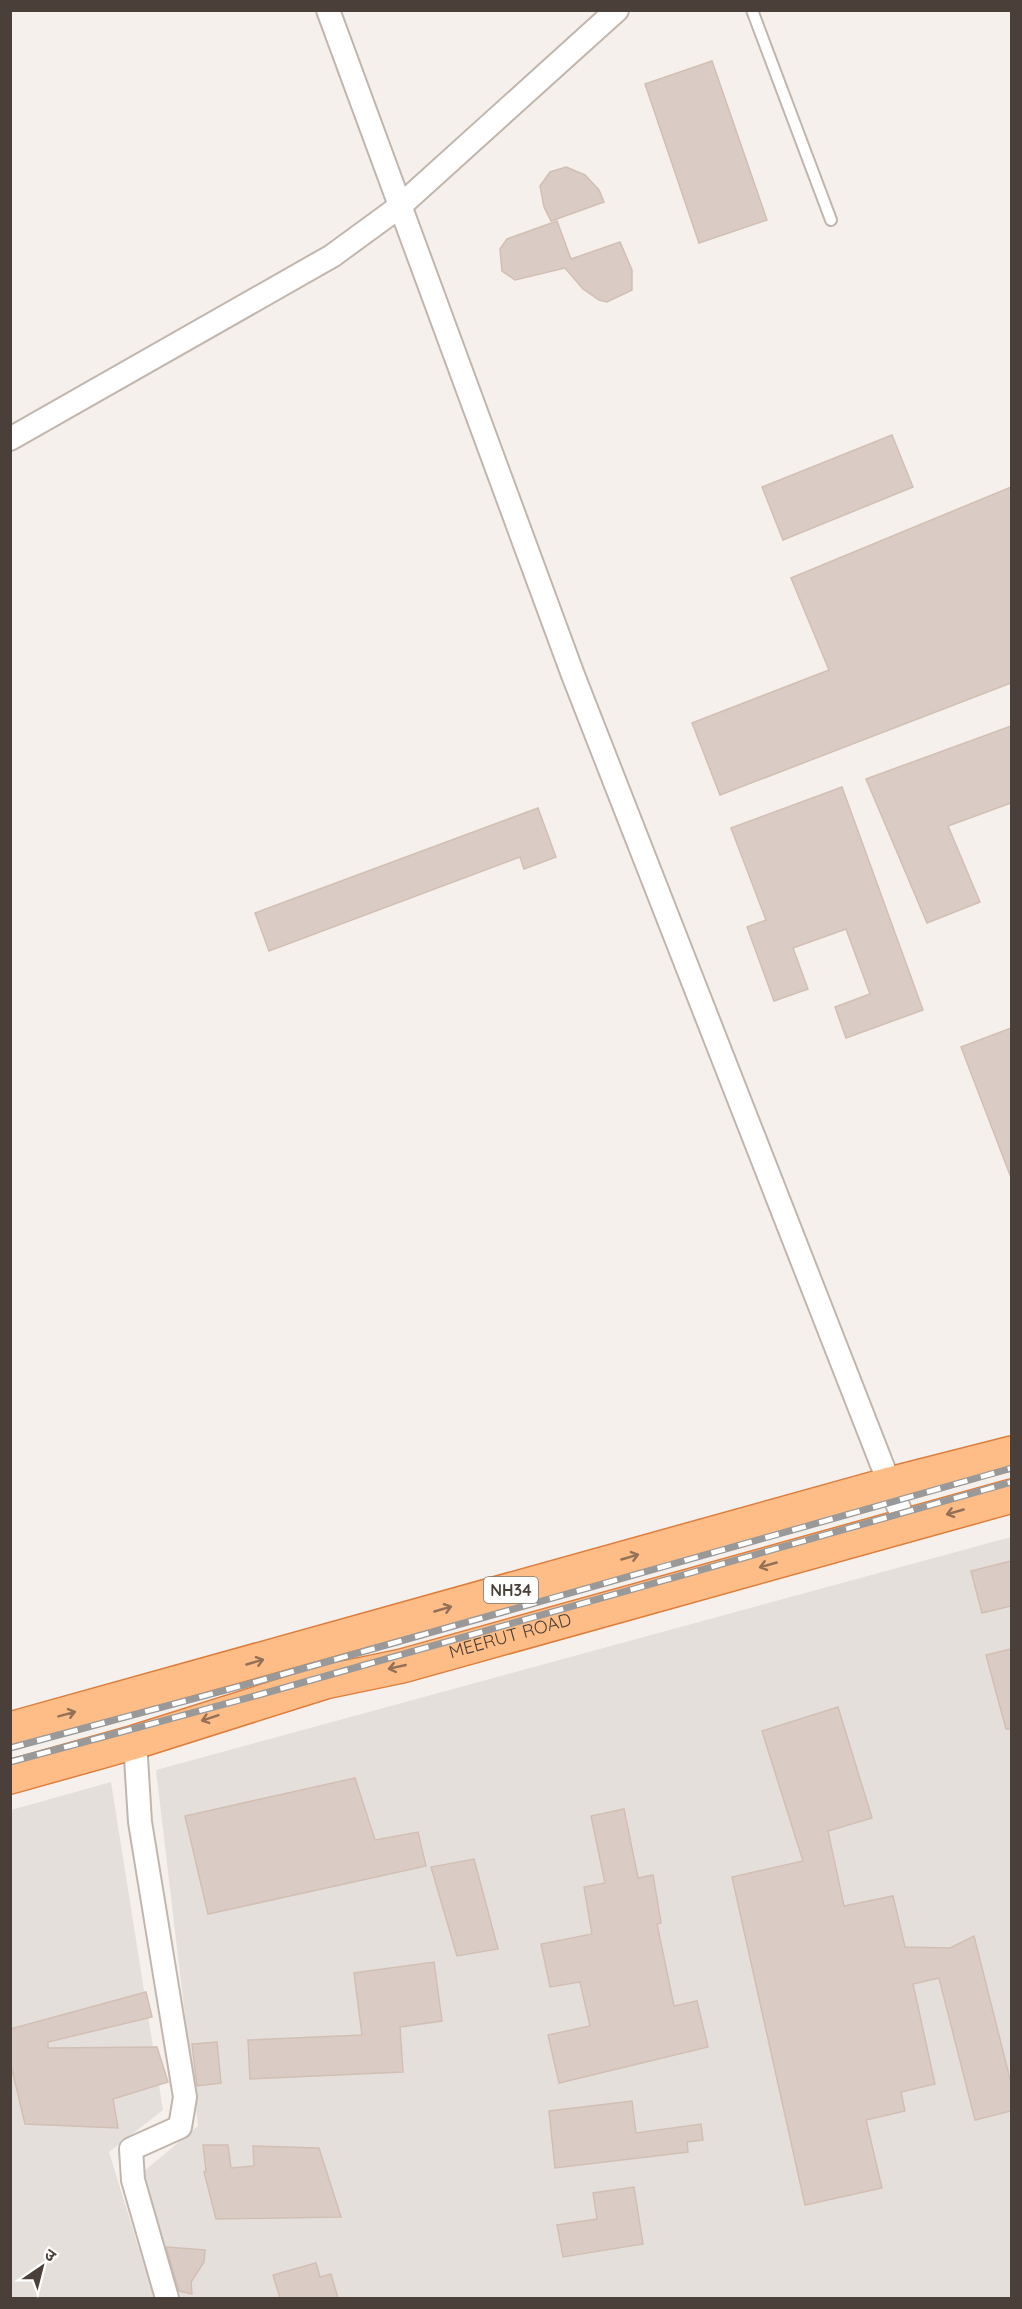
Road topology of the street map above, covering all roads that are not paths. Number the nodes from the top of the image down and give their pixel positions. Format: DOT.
graph roads {
  1 [pos="328,10"];
  2 [pos="617,10"];
  3 [pos="752,10"];
  4 [pos="399,207"];
  5 [pos="831,220"];
  6 [pos="10,439"];
  7 [pos="1011,1453"];
  8 [pos="890,1484"];
  9 [pos="1011,1496"];
  10 [pos="906,1526"];
  11 [pos="10,1729"];
  12 [pos="135,1742"];
  13 [pos="10,1777"];
  14 [pos="167,2298"];
  1 -- 4 [label="street"];
  2 -- 4 [label="street"];
  3 -- 5 [label="lane"];
  4 -- 6 [label="street"];
  4 -- 8 [label="street"];
  7 -- 8 [label="highway, NH34"];
  8 -- 10 [label="street"];
  11 -- 8 [label="highway, NH34, one-way"];
  9 -- 10 [label="highway, MEERUT ROAD / NH34, one-way"];
  10 -- 12 [label="highway, MEERUT ROAD / NH34, one-way"];
  12 -- 13 [label="highway, MEERUT ROAD / NH34"];
  12 -- 14 [label="street"];
}
